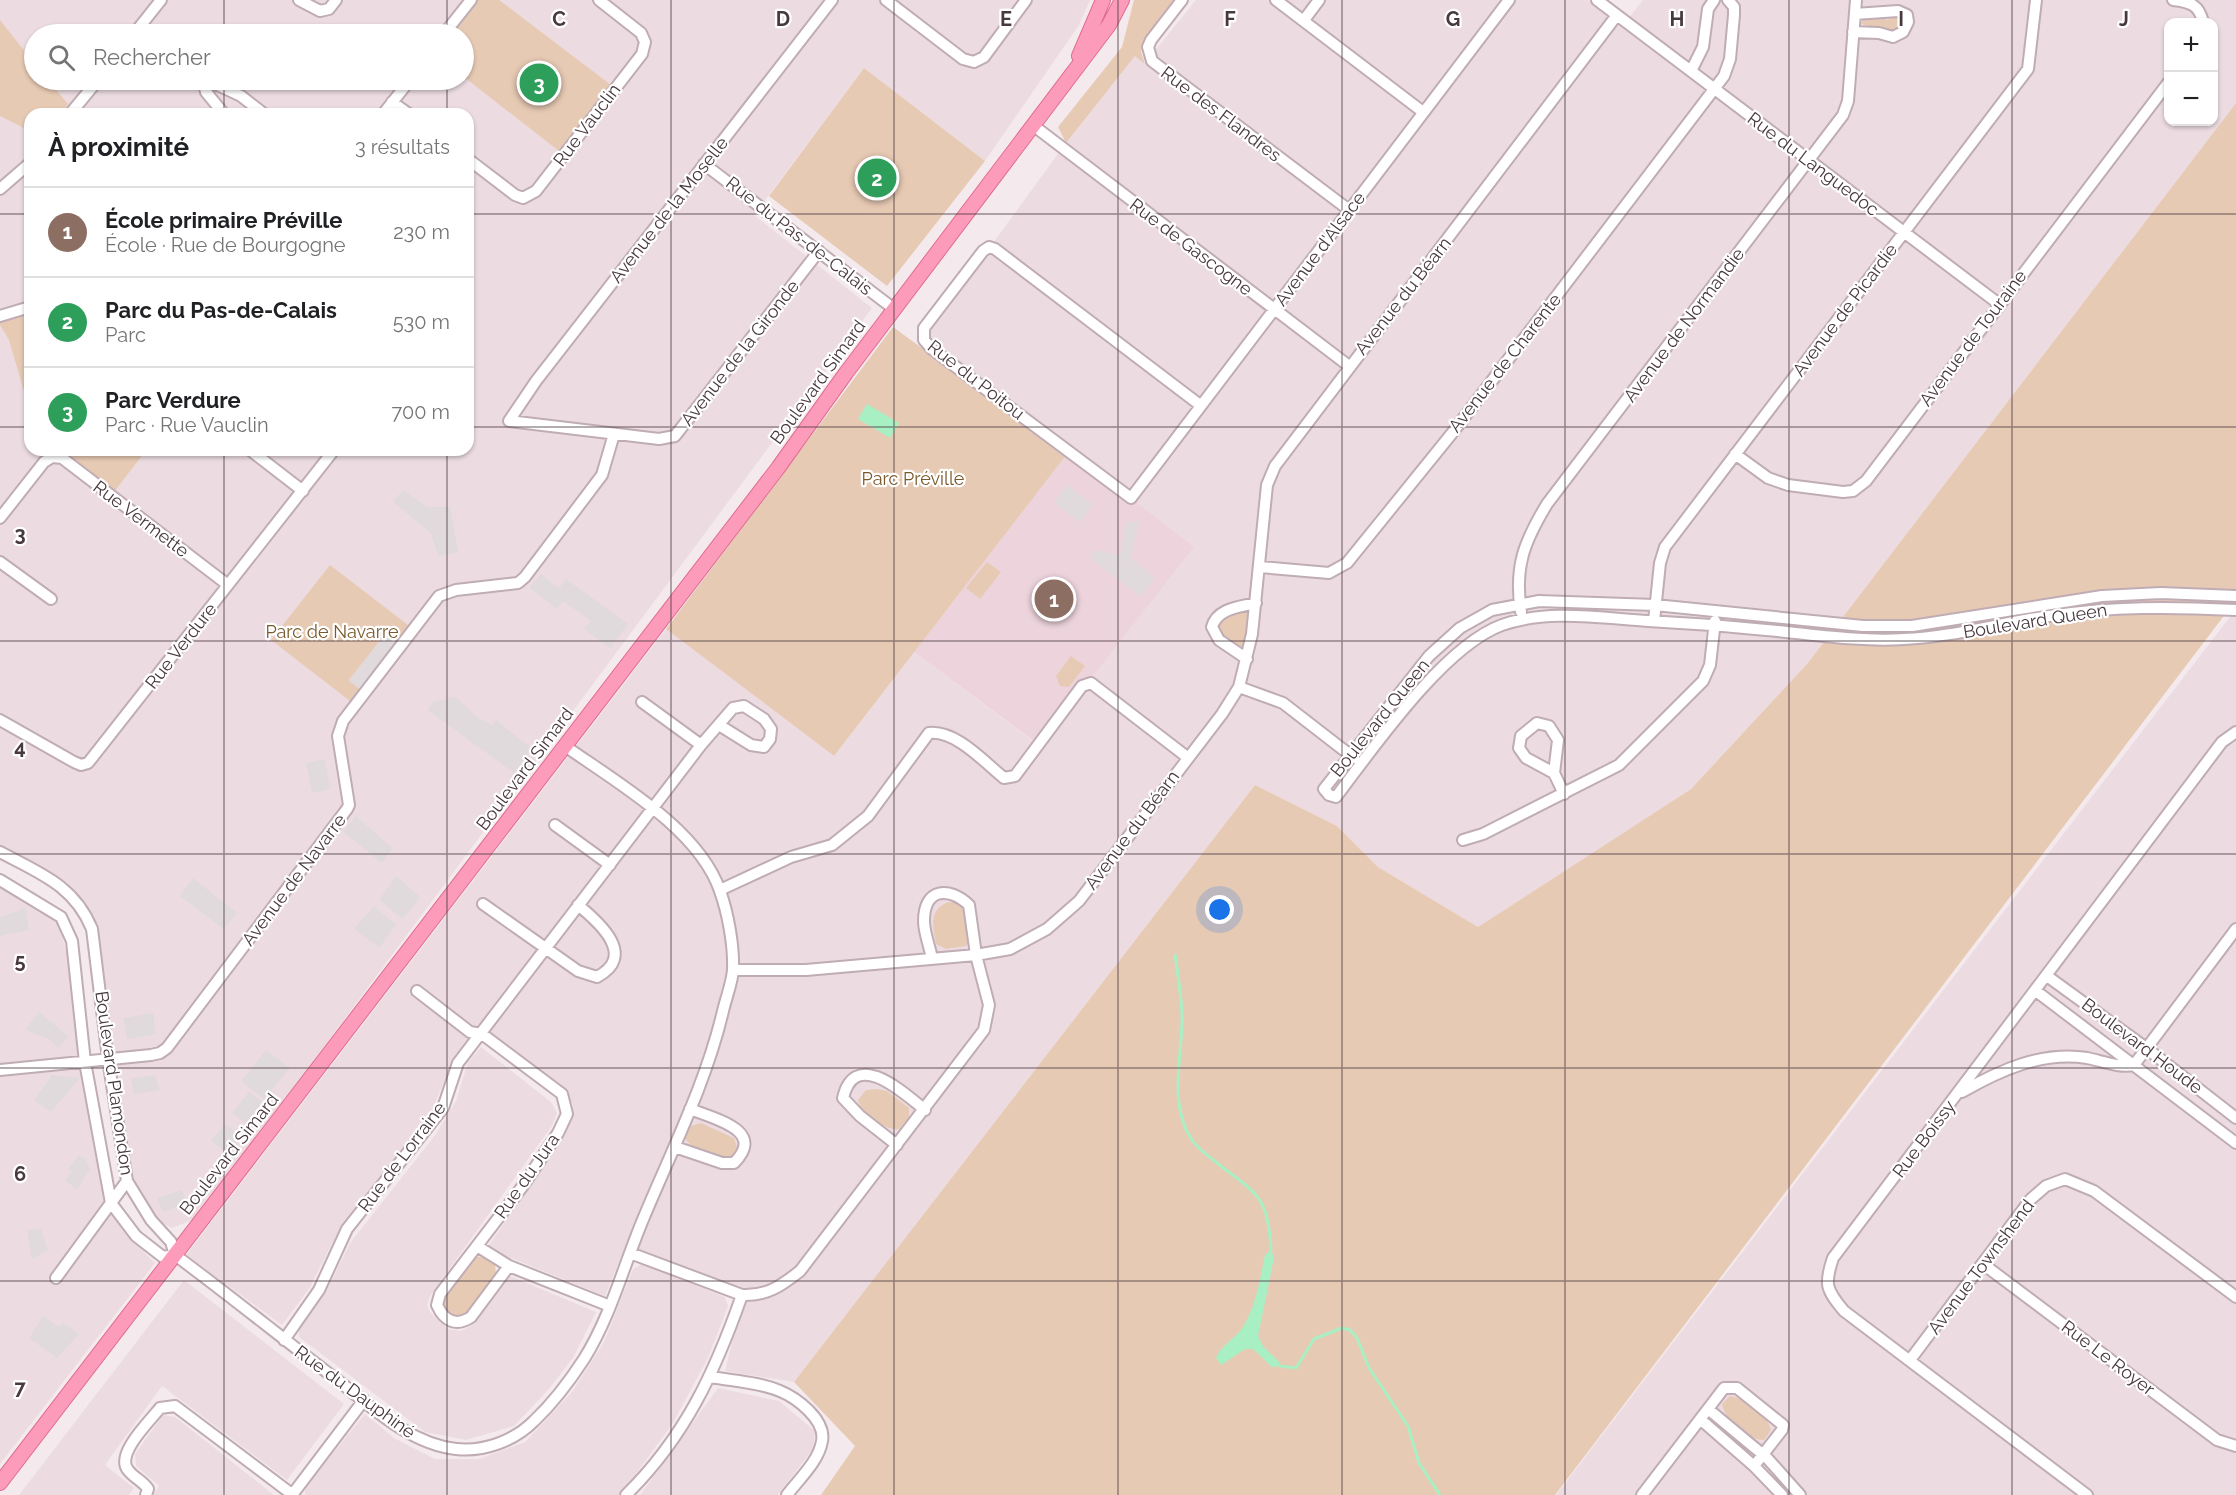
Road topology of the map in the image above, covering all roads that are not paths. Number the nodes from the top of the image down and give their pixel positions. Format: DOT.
graph roads {
  1 [pos="161,0"];
  2 [pos="299,0"];
  3 [pos="336,0"];
  4 [pos="471,0"];
  5 [pos="600,0"];
  6 [pos="832,0"];
  7 [pos="886,0"];
  8 [pos="1026,0"];
  9 [pos="1103,0"];
  10 [pos="1122,0"];
  11 [pos="1182,0"];
  12 [pos="1276,0"];
  13 [pos="1319,0"];
  14 [pos="1509,0"];
  15 [pos="1597,0"];
  16 [pos="1714,0"];
  17 [pos="1728,0"];
  18 [pos="1856,0"];
  19 [pos="2036,0"];
  20 [pos="2173,0"];
  21 [pos="1855,14"];
  22 [pos="1617,15"];
  23 [pos="2203,18"];
  24 [pos="1304,20"];
  25 [pos="145,24"];
  26 [pos="452,24"];
  27 [pos="1853,32"];
  28 [pos="1072,71"];
  29 [pos="1691,71"];
  30 [pos="1714,88"];
  31 [pos="90,90"];
  32 [pos="206,90"];
  33 [pos="230,90"];
  34 [pos="402,90"];
  35 [pos="2164,90"];
  36 [pos="392,102"];
  37 [pos="75,108"];
  38 [pos="219,108"];
  39 [pos="254,108"];
  40 [pos="388,108"];
  41 [pos="400,108"];
  42 [pos="1424,112"];
  43 [pos="1034,126"];
  44 [pos="1808,161"];
  45 [pos="474,164"];
  46 [pos="704,164"];
  47 [pos="24,168"];
  48 [pos="0,189"];
  49 [pos="1349,210"];
  50 [pos="1904,232"];
  51 [pos="819,251"];
  52 [pos="1999,304"];
  53 [pos="24,309"];
  54 [pos="894,309"];
  55 [pos="1274,309"];
  56 [pos="0,316"];
  57 [pos="1349,366"];
  58 [pos="1200,405"];
  59 [pos="509,421"];
  60 [pos="614,434"];
  61 [pos="1735,454"];
  62 [pos="257,456"];
  63 [pos="329,456"];
  64 [pos="303,491"];
  65 [pos="1131,498"];
  66 [pos="0,518"];
  67 [pos="0,562"];
  68 [pos="1260,567"];
  69 [pos="228,585"];
  70 [pos="2236,596"];
  71 [pos="51,600"];
  72 [pos="1256,603"];
  73 [pos="1520,605"];
  74 [pos="1655,605"];
  75 [pos="2236,610"];
  76 [pos="1715,612"];
  77 [pos="1522,621"];
  78 [pos="1654,621"];
  79 [pos="1836,624"];
  80 [pos="1714,626"];
  81 [pos="1835,637"];
  82 [pos="1247,659"];
  83 [pos="1239,687"];
  84 [pos="642,702"];
  85 [pos="0,720"];
  86 [pos="719,725"];
  87 [pos="2236,732"];
  88 [pos="701,745"];
  89 [pos="565,746"];
  90 [pos="1349,754"];
  91 [pos="1187,757"];
  92 [pos="1361,764"];
  93 [pos="1554,772"];
  94 [pos="1564,794"];
  95 [pos="651,808"];
  96 [pos="555,825"];
  97 [pos="1463,840"];
  98 [pos="0,852"];
  99 [pos="610,865"];
  100 [pos="0,880"];
  101 [pos="720,890"];
  102 [pos="483,904"];
  103 [pos="578,905"];
  104 [pos="2236,929"];
  105 [pos="546,949"];
  106 [pos="976,955"];
  107 [pos="932,959"];
  108 [pos="733,970"];
  109 [pos="2047,976"];
  110 [pos="417,991"];
  111 [pos="2036,991"];
  112 [pos="482,1034"];
  113 [pos="2146,1048"];
  114 [pos="108,1059"];
  115 [pos="85,1062"];
  116 [pos="2133,1065"];
  117 [pos="0,1071"];
  118 [pos="1957,1096"];
  119 [pos="690,1109"];
  120 [pos="925,1110"];
  121 [pos="2236,1118"];
  122 [pos="2236,1143"];
  123 [pos="897,1145"];
  124 [pos="675,1147"];
  125 [pos="127,1181"];
  126 [pos="111,1203"];
  127 [pos="477,1245"];
  128 [pos="630,1253"];
  129 [pos="175,1255"];
  130 [pos="1983,1264"];
  131 [pos="509,1266"];
  132 [pos="56,1278"];
  133 [pos="742,1295"];
  134 [pos="2236,1297"];
  135 [pos="610,1306"];
  136 [pos="284,1340"];
  137 [pos="1910,1360"];
  138 [pos="711,1377"];
  139 [pos="364,1400"];
  140 [pos="1708,1409"];
  141 [pos="1700,1419"];
  142 [pos="2236,1446"];
  143 [pos="1764,1455"];
  144 [pos="1754,1466"];
  145 [pos="0,1484"];
  146 [pos="146,1495"];
  147 [pos="292,1495"];
  148 [pos="626,1495"];
  149 [pos="787,1495"];
  150 [pos="1642,1495"];
  151 [pos="1782,1495"];
  152 [pos="1800,1495"];
  153 [pos="2087,1495"];
  1 -- 25 [label="street"];
  2 -- 3 [label="street"];
  4 -- 26 [label="street"];
  5 -- 45 [label="street, Rue Vauclin"];
  6 -- 46 [label="street, Avenue de la Moselle"];
  7 -- 8 [label="street"];
  9 -- 28 [label="main road, Boulevard Simard"];
  10 -- 28 [label="main road, Boulevard Simard"];
  11 -- 49 [label="street, Rue des Flandres"];
  12 -- 24 [label="street"];
  13 -- 24 [label="street"];
  14 -- 42 [label="street, Avenue d'Alsace"];
  15 -- 22 [label="street, Rue du Languedoc"];
  16 -- 29 [label="street"];
  17 -- 30 [label="street"];
  18 -- 21 [label="street, Avenue de Normandie"];
  19 -- 50 [label="street, Avenue de Picardie"];
  20 -- 23 [label="street"];
  21 -- 27 [label="street, Avenue de Normandie"];
  21 -- 27 [label="street"];
  22 -- 29 [label="street, Rue du Languedoc"];
  22 -- 57 [label="street, Avenue du Béarn"];
  24 -- 42 [label="street"];
  27 -- 44 [label="street, Avenue de Normandie"];
  28 -- 43 [label="main road, Boulevard Simard"];
  29 -- 30 [label="street, Rue du Languedoc"];
  30 -- 44 [label="street, Rue du Languedoc"];
  30 -- 68 [label="street, Avenue de Charente"];
  31 -- 37 [label="street"];
  32 -- 38 [label="street"];
  33 -- 39 [label="street"];
  34 -- 36 [label="street"];
  35 -- 52 [label="street, Avenue de Touraine"];
  36 -- 40 [label="street"];
  36 -- 41 [label="street"];
  42 -- 49 [label="street, Avenue d'Alsace"];
  43 -- 54 [label="main road, Boulevard Simard"];
  43 -- 55 [label="street, Rue de Gascogne"];
  44 -- 50 [label="street, Rue du Languedoc"];
  44 -- 73 [label="street, Avenue de Normandie"];
  46 -- 51 [label="street, Rue du Pas-de-Calais"];
  46 -- 59 [label="street, Avenue de la Moselle"];
  47 -- 48 [label="street"];
  49 -- 55 [label="street, Avenue d'Alsace"];
  50 -- 52 [label="street, Rue du Languedoc"];
  50 -- 61 [label="street, Avenue de Picardie"];
  51 -- 54 [label="street, Rue du Pas-de-Calais"];
  51 -- 60 [label="street, Avenue de la Gironde"];
  52 -- 61 [label="street, Avenue de Touraine"];
  53 -- 56 [label="street"];
  54 -- 89 [label="main road, Boulevard Simard"];
  55 -- 57 [label="street, Rue de Gascogne"];
  55 -- 58 [label="street, Avenue d'Alsace"];
  57 -- 68 [label="street, Avenue du Béarn"];
  58 -- 65 [label="street, Avenue d'Alsace"];
  58 -- 65 [label="street, Rue du Poitou"];
  59 -- 60 [label="street, Avenue de la Gironde"];
  60 -- 114 [label="street, Avenue de Navarre"];
  61 -- 74 [label="street, Avenue de Picardie"];
  62 -- 64 [label="street"];
  63 -- 64 [label="street, Rue Verdure"];
  64 -- 69 [label="street, Rue Verdure"];
  66 -- 69 [label="street, Rue Vermette"];
  67 -- 71 [label="street"];
  68 -- 72 [label="street, Avenue du Béarn"];
  69 -- 85 [label="street, Rue Verdure"];
  70 -- 79 [label="street, Boulevard Queen"];
  72 -- 82 [label="street, Avenue du Béarn"];
  72 -- 82 [label="street"];
  73 -- 74 [label="street, Boulevard Queen"];
  73 -- 77 [label="street, Avenue de Normandie"];
  73 -- 90 [label="street, Boulevard Queen"];
  74 -- 76 [label="street, Boulevard Queen"];
  74 -- 78 [label="street, Avenue de Picardie"];
  75 -- 81 [label="street, Boulevard Queen"];
  76 -- 79 [label="street, Boulevard Queen"];
  76 -- 80 [label="street"];
  77 -- 78 [label="street, Boulevard Queen"];
  77 -- 92 [label="street, Boulevard Queen"];
  78 -- 80 [label="street, Boulevard Queen"];
  79 -- 81 [label="street"];
  80 -- 81 [label="street, Boulevard Queen"];
  80 -- 94 [label="street"];
  82 -- 83 [label="street, Avenue du Béarn"];
  83 -- 90 [label="street"];
  83 -- 91 [label="street, Avenue du Béarn"];
  84 -- 88 [label="street"];
  86 -- 86 [label="street, Rue de Lorraine"];
  86 -- 88 [label="street, Rue de Lorraine"];
  87 -- 109 [label="street, Rue Boissy"];
  88 -- 95 [label="street, Rue de Lorraine"];
  89 -- 95 [label="street, Rue du Dauphiné"];
  89 -- 129 [label="main road, Boulevard Simard"];
  90 -- 92 [label="street"];
  90 -- 92 [label="street, Boulevard Queen"];
  91 -- 101 [label="street"];
  91 -- 106 [label="street, Avenue du Béarn"];
  93 -- 93 [label="street"];
  93 -- 94 [label="street"];
  94 -- 97 [label="street"];
  95 -- 99 [label="street, Rue de Lorraine"];
  95 -- 101 [label="street, Rue du Dauphiné"];
  96 -- 99 [label="street"];
  98 -- 114 [label="street, Boulevard Plamondon"];
  99 -- 103 [label="street, Rue de Lorraine"];
  100 -- 115 [label="street, Boulevard Plamondon"];
  101 -- 108 [label="street, Rue du Dauphiné"];
  102 -- 105 [label="street"];
  103 -- 105 [label="street, Rue de Lorraine"];
  103 -- 105 [label="street"];
  104 -- 113 [label="street"];
  105 -- 112 [label="street, Rue de Lorraine"];
  106 -- 107 [label="street, Avenue du Béarn"];
  106 -- 107 [label="street"];
  106 -- 120 [label="street"];
  107 -- 108 [label="street, Avenue du Béarn"];
  108 -- 119 [label="street, Rue du Dauphiné"];
  109 -- 111 [label="street, Rue Boissy"];
  109 -- 113 [label="street, Boulevard Houde"];
  110 -- 112 [label="street, Rue du Jura"];
  111 -- 116 [label="street, Boulevard Houde"];
  111 -- 118 [label="street, Rue Boissy"];
  112 -- 127 [label="street, Rue du Jura"];
  112 -- 136 [label="street, Rue de Lorraine"];
  113 -- 116 [label="street"];
  113 -- 121 [label="street, Boulevard Houde"];
  114 -- 115 [label="street, Avenue de Navarre"];
  114 -- 125 [label="street, Boulevard Plamondon"];
  115 -- 117 [label="street, Avenue de Navarre"];
  115 -- 126 [label="street, Boulevard Plamondon"];
  116 -- 118 [label="street, Boulevard Houde"];
  116 -- 122 [label="street, Boulevard Houde"];
  118 -- 137 [label="street, Rue Boissy"];
  119 -- 124 [label="street, Rue du Dauphiné"];
  119 -- 124 [label="street"];
  120 -- 123 [label="street"];
  120 -- 123 [label="street"];
  123 -- 133 [label="street"];
  124 -- 128 [label="street, Rue du Dauphiné"];
  125 -- 126 [label="street"];
  125 -- 129 [label="street, Boulevard Plamondon"];
  126 -- 129 [label="street, Boulevard Plamondon"];
  126 -- 132 [label="street"];
  127 -- 131 [label="street"];
  127 -- 131 [label="street, Rue du Jura"];
  128 -- 133 [label="street"];
  128 -- 135 [label="street, Rue du Dauphiné"];
  129 -- 136 [label="street, Rue du Dauphiné"];
  129 -- 145 [label="main road, Boulevard Simard"];
  130 -- 134 [label="street, Avenue Townshend"];
  130 -- 137 [label="street, Avenue Townshend"];
  130 -- 142 [label="street, Rue Le Royer"];
  131 -- 135 [label="street"];
  133 -- 138 [label="street"];
  135 -- 139 [label="street, Rue du Dauphiné"];
  136 -- 139 [label="street, Rue du Dauphiné"];
  137 -- 153 [label="street, Rue Boissy"];
  138 -- 148 [label="street"];
  138 -- 149 [label="street"];
  139 -- 147 [label="street"];
  140 -- 141 [label="street"];
  140 -- 143 [label="street"];
  140 -- 143 [label="street"];
  141 -- 144 [label="street"];
  141 -- 150 [label="street"];
  143 -- 144 [label="street"];
  143 -- 152 [label="street"];
  144 -- 151 [label="street"];
  146 -- 147 [label="street"];
}
